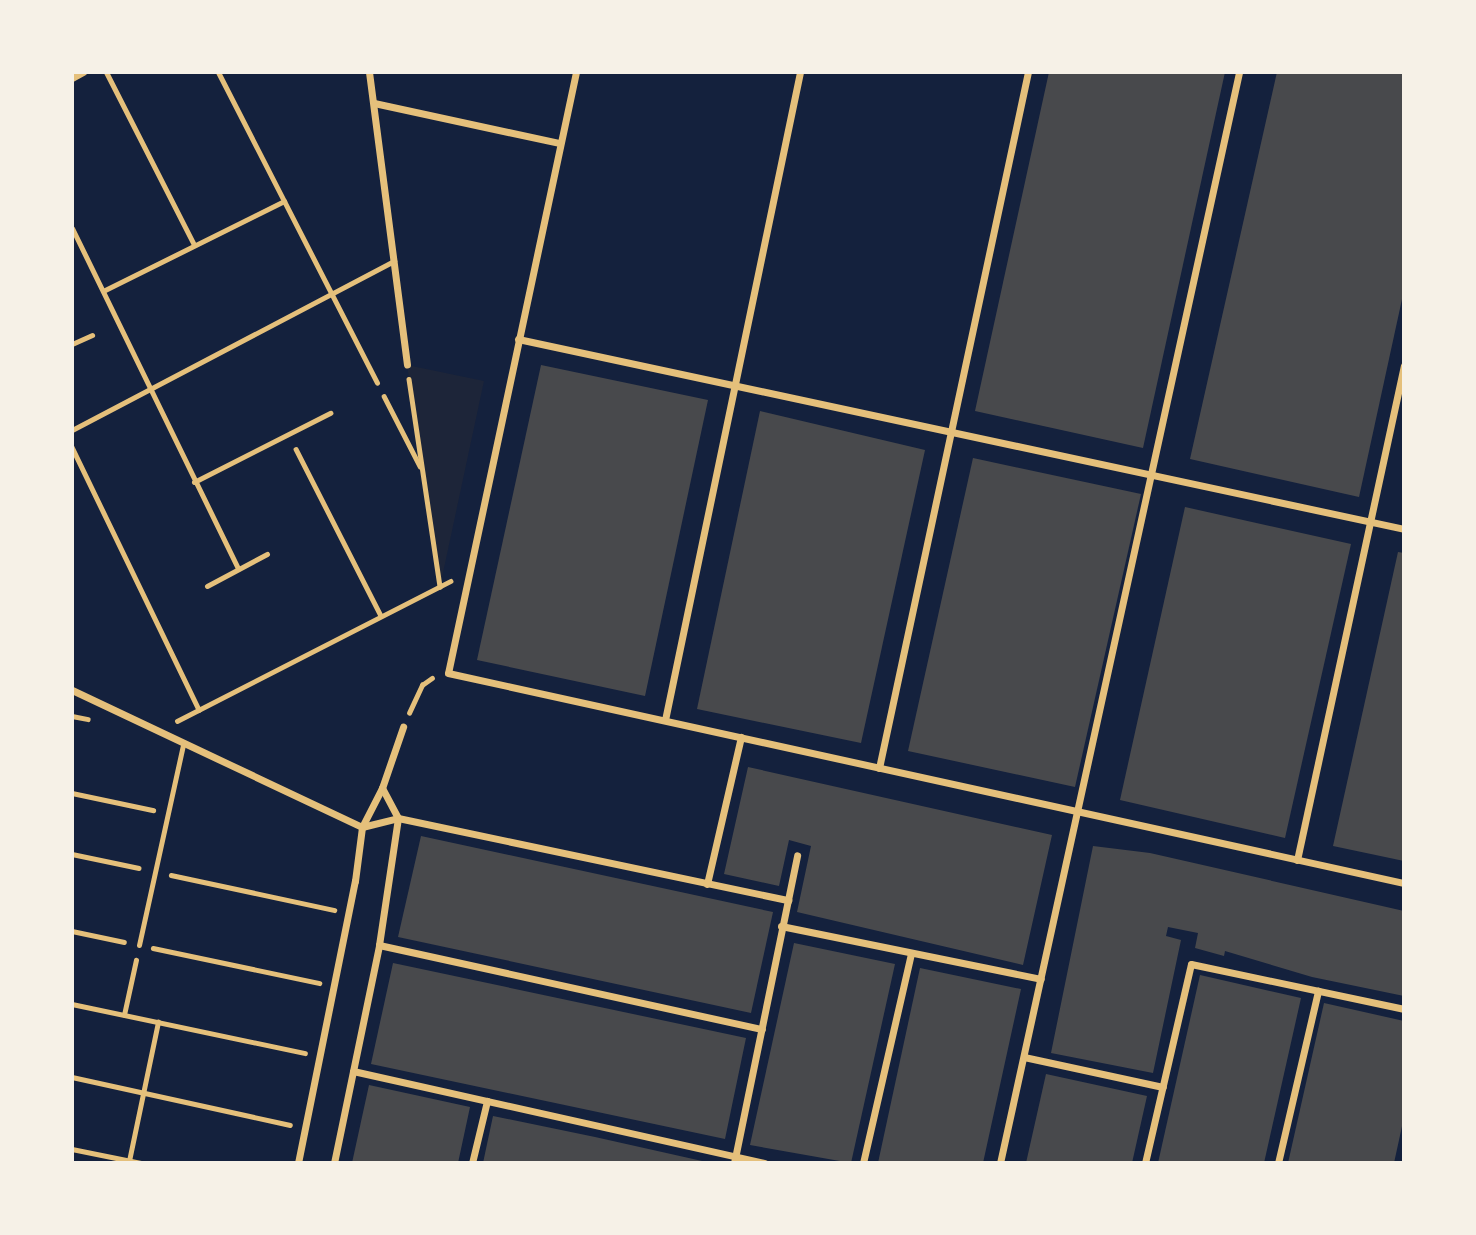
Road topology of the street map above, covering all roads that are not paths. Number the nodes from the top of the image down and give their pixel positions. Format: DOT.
graph roads {
  1 [pos="83,72"];
  2 [pos="106,72"];
  3 [pos="218,72"];
  4 [pos="369,72"];
  5 [pos="576,72"];
  6 [pos="800,72"];
  7 [pos="1028,72"];
  8 [pos="1239,72"];
  9 [pos="72,78"];
  10 [pos="374,103"];
  11 [pos="559,143"];
  12 [pos="284,201"];
  13 [pos="72,228"];
  14 [pos="194,245"];
  15 [pos="394,261"];
  16 [pos="105,290"];
  17 [pos="331,293"];
  18 [pos="92,335"];
  19 [pos="518,339"];
  20 [pos="72,344"];
  21 [pos="407,365"];
  22 [pos="1404,365"];
  23 [pos="377,383"];
  24 [pos="735,386"];
  25 [pos="153,390"];
  26 [pos="330,413"];
  27 [pos="72,429"];
  28 [pos="950,432"];
  29 [pos="1151,475"];
  30 [pos="194,482"];
  31 [pos="1370,522"];
  32 [pos="1404,529"];
  33 [pos="267,554"];
  34 [pos="238,569"];
  35 [pos="207,586"];
  36 [pos="72,690"];
  37 [pos="665,720"];
  38 [pos="403,727"];
  39 [pos="741,737"];
  40 [pos="183,745"];
  41 [pos="879,768"];
  42 [pos="382,788"];
  43 [pos="1077,812"];
  44 [pos="398,818"];
  45 [pos="362,827"];
  46 [pos="797,855"];
  47 [pos="1297,860"];
  48 [pos="1404,883"];
  49 [pos="707,884"];
  50 [pos="788,900"];
  51 [pos="781,926"];
  52 [pos="139,945"];
  53 [pos="379,945"];
  54 [pos="911,953"];
  55 [pos="1041,979"];
  56 [pos="1318,991"];
  57 [pos="1404,1009"];
  58 [pos="762,1029"];
  59 [pos="1024,1057"];
  60 [pos="353,1072"];
  61 [pos="1163,1087"];
  62 [pos="487,1101"];
  63 [pos="735,1160"];
  64 [pos="298,1163"];
  65 [pos="334,1163"];
  66 [pos="472,1163"];
  67 [pos="765,1163"];
  68 [pos="863,1163"];
  69 [pos="1000,1163"];
  70 [pos="1146,1163"];
  71 [pos="1279,1163"];
  1 -- 9 [label="street"];
  2 -- 14 [label="lane"];
  3 -- 12 [label="lane"];
  4 -- 10 [label="street"];
  5 -- 11 [label="street"];
  6 -- 24 [label="street"];
  7 -- 28 [label="street"];
  8 -- 29 [label="street"];
  10 -- 11 [label="street"];
  10 -- 15 [label="street"];
  11 -- 19 [label="street"];
  12 -- 14 [label="lane"];
  12 -- 17 [label="lane"];
  13 -- 16 [label="lane"];
  14 -- 16 [label="lane"];
  15 -- 17 [label="lane"];
  15 -- 21 [label="street"];
  16 -- 25 [label="lane"];
  17 -- 23 [label="lane"];
  17 -- 25 [label="lane"];
  18 -- 20 [label="lane"];
  19 -- 24 [label="street"];
  19 -- 37 [label="street"];
  22 -- 31 [label="street"];
  24 -- 28 [label="street"];
  24 -- 37 [label="street"];
  25 -- 27 [label="lane"];
  25 -- 30 [label="lane"];
  26 -- 30 [label="lane"];
  28 -- 29 [label="street"];
  28 -- 41 [label="street"];
  29 -- 31 [label="street"];
  29 -- 43 [label="street"];
  30 -- 34 [label="lane"];
  31 -- 32 [label="street"];
  31 -- 47 [label="street"];
  33 -- 34 [label="lane"];
  34 -- 35 [label="lane"];
  36 -- 40 [label="street"];
  37 -- 39 [label="street"];
  38 -- 42 [label="street"];
  39 -- 41 [label="street"];
  39 -- 49 [label="street"];
  40 -- 45 [label="street"];
  40 -- 52 [label="lane"];
  41 -- 43 [label="street"];
  42 -- 44 [label="street"];
  42 -- 45 [label="street"];
  43 -- 47 [label="street"];
  43 -- 55 [label="street"];
  44 -- 45 [label="street"];
  44 -- 49 [label="street"];
  44 -- 53 [label="street"];
  45 -- 64 [label="street"];
  46 -- 50 [label="street"];
  47 -- 48 [label="street"];
  49 -- 50 [label="street"];
  50 -- 51 [label="street"];
  51 -- 54 [label="street"];
  51 -- 58 [label="street"];
  53 -- 58 [label="street"];
  53 -- 60 [label="street"];
  54 -- 55 [label="street"];
  54 -- 68 [label="street"];
  55 -- 59 [label="street"];
  56 -- 57 [label="street"];
  56 -- 61 [label="street"];
  56 -- 71 [label="street"];
  58 -- 63 [label="street"];
  59 -- 61 [label="street"];
  59 -- 69 [label="street"];
  60 -- 62 [label="street"];
  60 -- 65 [label="street"];
  61 -- 70 [label="street"];
  62 -- 63 [label="street"];
  62 -- 66 [label="street"];
  63 -- 67 [label="street"];
}
